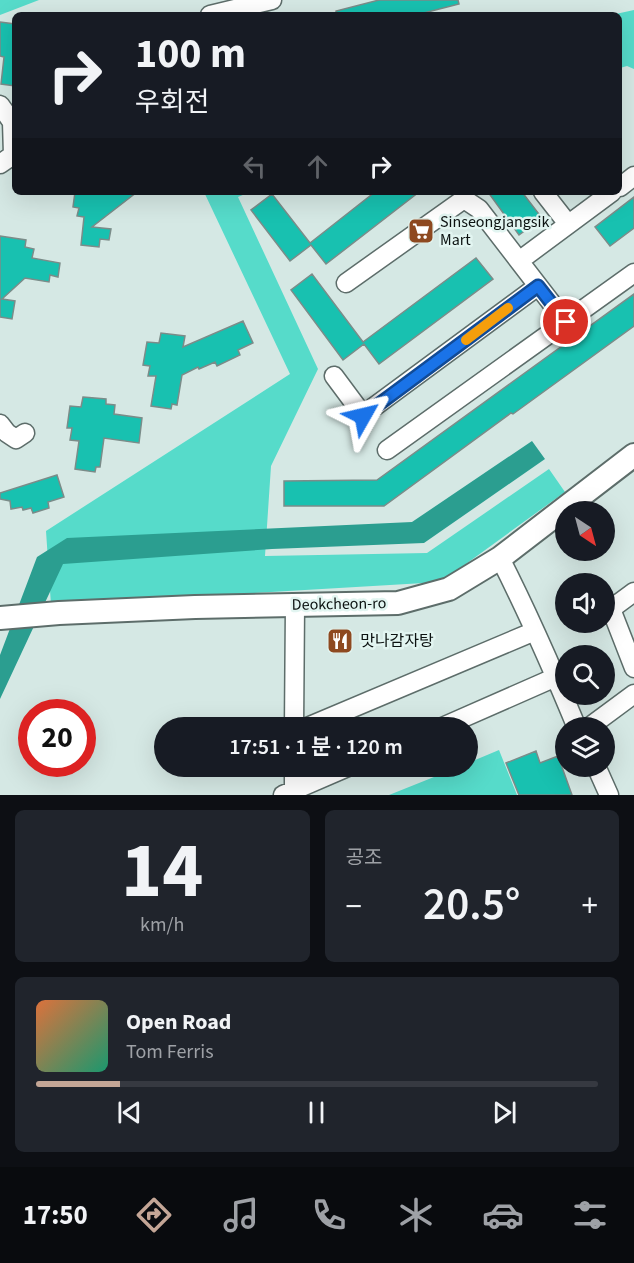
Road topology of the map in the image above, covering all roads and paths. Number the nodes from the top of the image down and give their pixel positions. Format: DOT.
graph roads {
  1 [pos="272,0"];
  2 [pos="222,12"];
  3 [pos="0,105"];
  4 [pos="12,122"];
  5 [pos="12,155"];
  6 [pos="0,164"];
  7 [pos="634,176"];
  8 [pos="622,185"];
  9 [pos="545,195"];
  10 [pos="608,195"];
  11 [pos="568,224"];
  12 [pos="519,261"];
  13 [pos="634,273"];
  14 [pos="346,283"];
  15 [pos="538,286"];
  16 [pos="566,322"];
  17 [pos="334,376"];
  18 [pos="0,424"];
  19 [pos="25,433"];
  20 [pos="387,450"];
  21 [pos="634,455"];
  22 [pos="500,558"];
  23 [pos="634,592"];
  24 [pos="295,605"];
  25 [pos="0,618"];
  26 [pos="535,631"];
  27 [pos="634,668"];
  28 [pos="555,675"];
  29 [pos="555,677"];
  30 [pos="634,693"];
  31 [pos="294,717"];
  32 [pos="331,717"];
  33 [pos="465,717"];
  34 [pos="602,717"];
  35 [pos="293,777"];
  36 [pos="327,777"];
  37 [pos="601,777"];
  38 [pos="291,794"];
  39 [pos="609,795"];
  1 -- 2 [label="street"];
  3 -- 4 [label="street"];
  5 -- 6 [label="street"];
  7 -- 8 [label="street"];
  9 -- 11 [label="street"];
  10 -- 11 [label="street"];
  11 -- 12 [label="street"];
  12 -- 14 [label="street"];
  12 -- 15 [label="street"];
  13 -- 16 [label="street"];
  15 -- 16 [label="street"];
  15 -- 17 [label="street"];
  16 -- 20 [label="street"];
  18 -- 19 [label="street"];
  21 -- 22 [label="main road, Deokcheon-ro"];
  22 -- 24 [label="main road, Deokcheon-ro"];
  22 -- 26 [label="street"];
  23 -- 27 [label="street"];
  24 -- 25 [label="main road, Deokcheon-ro"];
  24 -- 31 [label="street"];
  26 -- 28 [label="street"];
  26 -- 32 [label="street"];
  29 -- 33 [label="street"];
  30 -- 34 [label="street"];
  35 -- 38 [label="street"];
  36 -- 38 [label="street"];
  37 -- 39 [label="street"];
}
